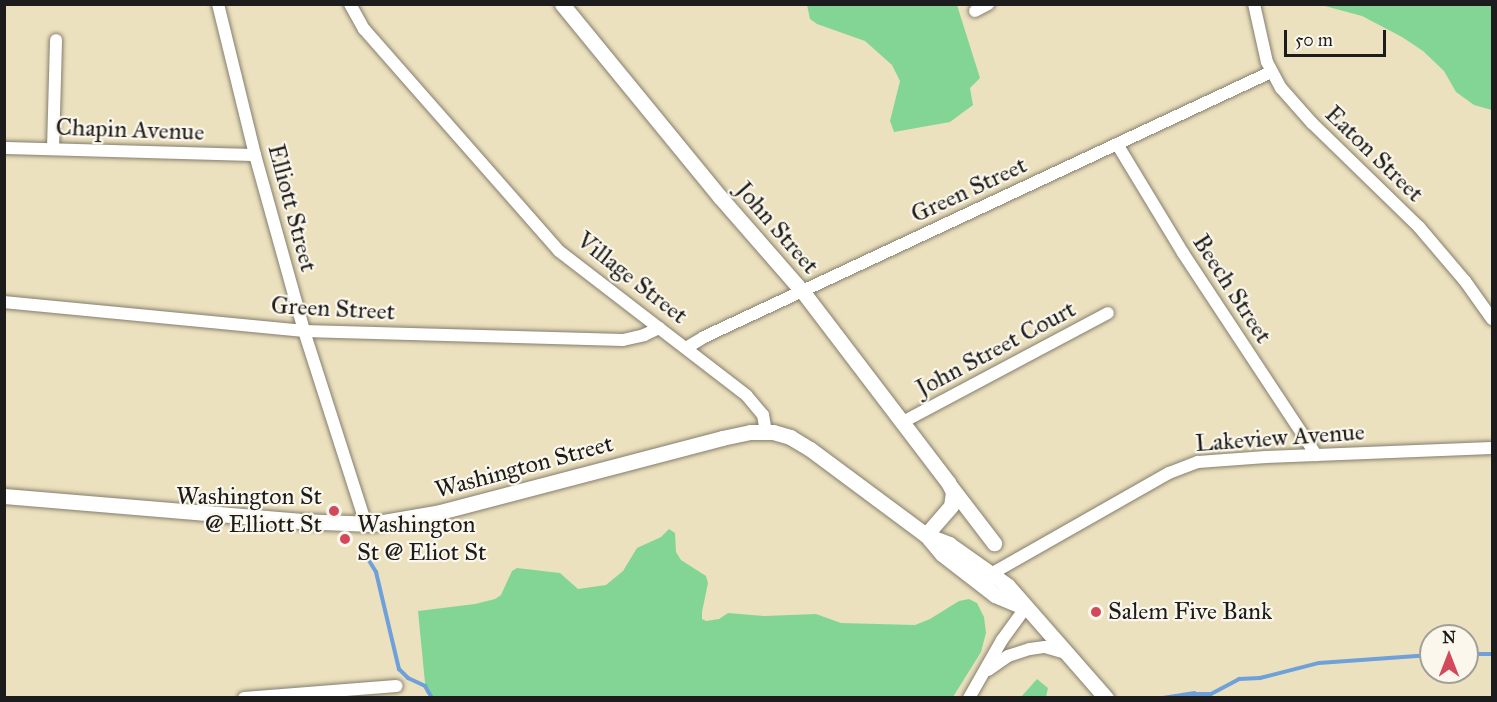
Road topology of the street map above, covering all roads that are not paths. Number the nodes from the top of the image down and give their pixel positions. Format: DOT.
graph roads {
  1 [pos="218,4"];
  2 [pos="350,4"];
  3 [pos="562,4"];
  4 [pos="988,4"];
  5 [pos="1254,4"];
  6 [pos="975,11"];
  7 [pos="56,40"];
  8 [pos="1271,72"];
  9 [pos="1117,144"];
  10 [pos="4,148"];
  11 [pos="53,149"];
  12 [pos="255,155"];
  13 [pos="803,292"];
  14 [pos="4,302"];
  15 [pos="1108,313"];
  16 [pos="1492,319"];
  17 [pos="659,328"];
  18 [pos="304,331"];
  19 [pos="686,348"];
  20 [pos="903,422"];
  21 [pos="766,432"];
  22 [pos="1492,448"];
  23 [pos="1316,456"];
  24 [pos="951,487"];
  25 [pos="4,496"];
  26 [pos="366,524"];
  27 [pos="926,535"];
  28 [pos="994,543"];
  29 [pos="991,574"];
  30 [pos="1025,608"];
  31 [pos="1071,655"];
  32 [pos="985,673"];
  33 [pos="397,686"];
  34 [pos="244,698"];
  35 [pos="969,698"];
  36 [pos="1106,698"];
  1 -- 12 [label="street, Elliott Street"];
  2 -- 17 [label="street, Village Street"];
  3 -- 13 [label="street, John Street"];
  4 -- 6 [label="street"];
  5 -- 8 [label="street, Eaton Street"];
  7 -- 11 [label="street"];
  8 -- 9 [label="street, Green Street"];
  8 -- 16 [label="street, Eaton Street"];
  9 -- 13 [label="street, Green Street"];
  9 -- 23 [label="street, Beech Street"];
  10 -- 11 [label="street, Chapin Avenue"];
  11 -- 12 [label="street, Chapin Avenue"];
  12 -- 18 [label="street, Elliott Street"];
  13 -- 19 [label="street, Green Street"];
  13 -- 20 [label="street, John Street"];
  14 -- 18 [label="street, Green Street"];
  15 -- 20 [label="street, John Street Court"];
  17 -- 18 [label="street, Green Street"];
  17 -- 19 [label="street, Village Street"];
  18 -- 26 [label="street, Elliott Street"];
  19 -- 21 [label="street, Village Street"];
  20 -- 24 [label="street, John Street"];
  21 -- 26 [label="street, Washington Street"];
  21 -- 27 [label="street"];
  22 -- 23 [label="street, Lakeview Avenue"];
  23 -- 29 [label="street, Lakeview Avenue"];
  24 -- 27 [label="street"];
  24 -- 28 [label="street, John Street"];
  25 -- 26 [label="street, Washington Street"];
  27 -- 29 [label="street"];
  27 -- 30 [label="street"];
  29 -- 30 [label="street"];
  30 -- 31 [label="street"];
  30 -- 32 [label="street"];
  31 -- 32 [label="street"];
  31 -- 36 [label="street"];
  32 -- 35 [label="street"];
  33 -- 34 [label="street"];
}
